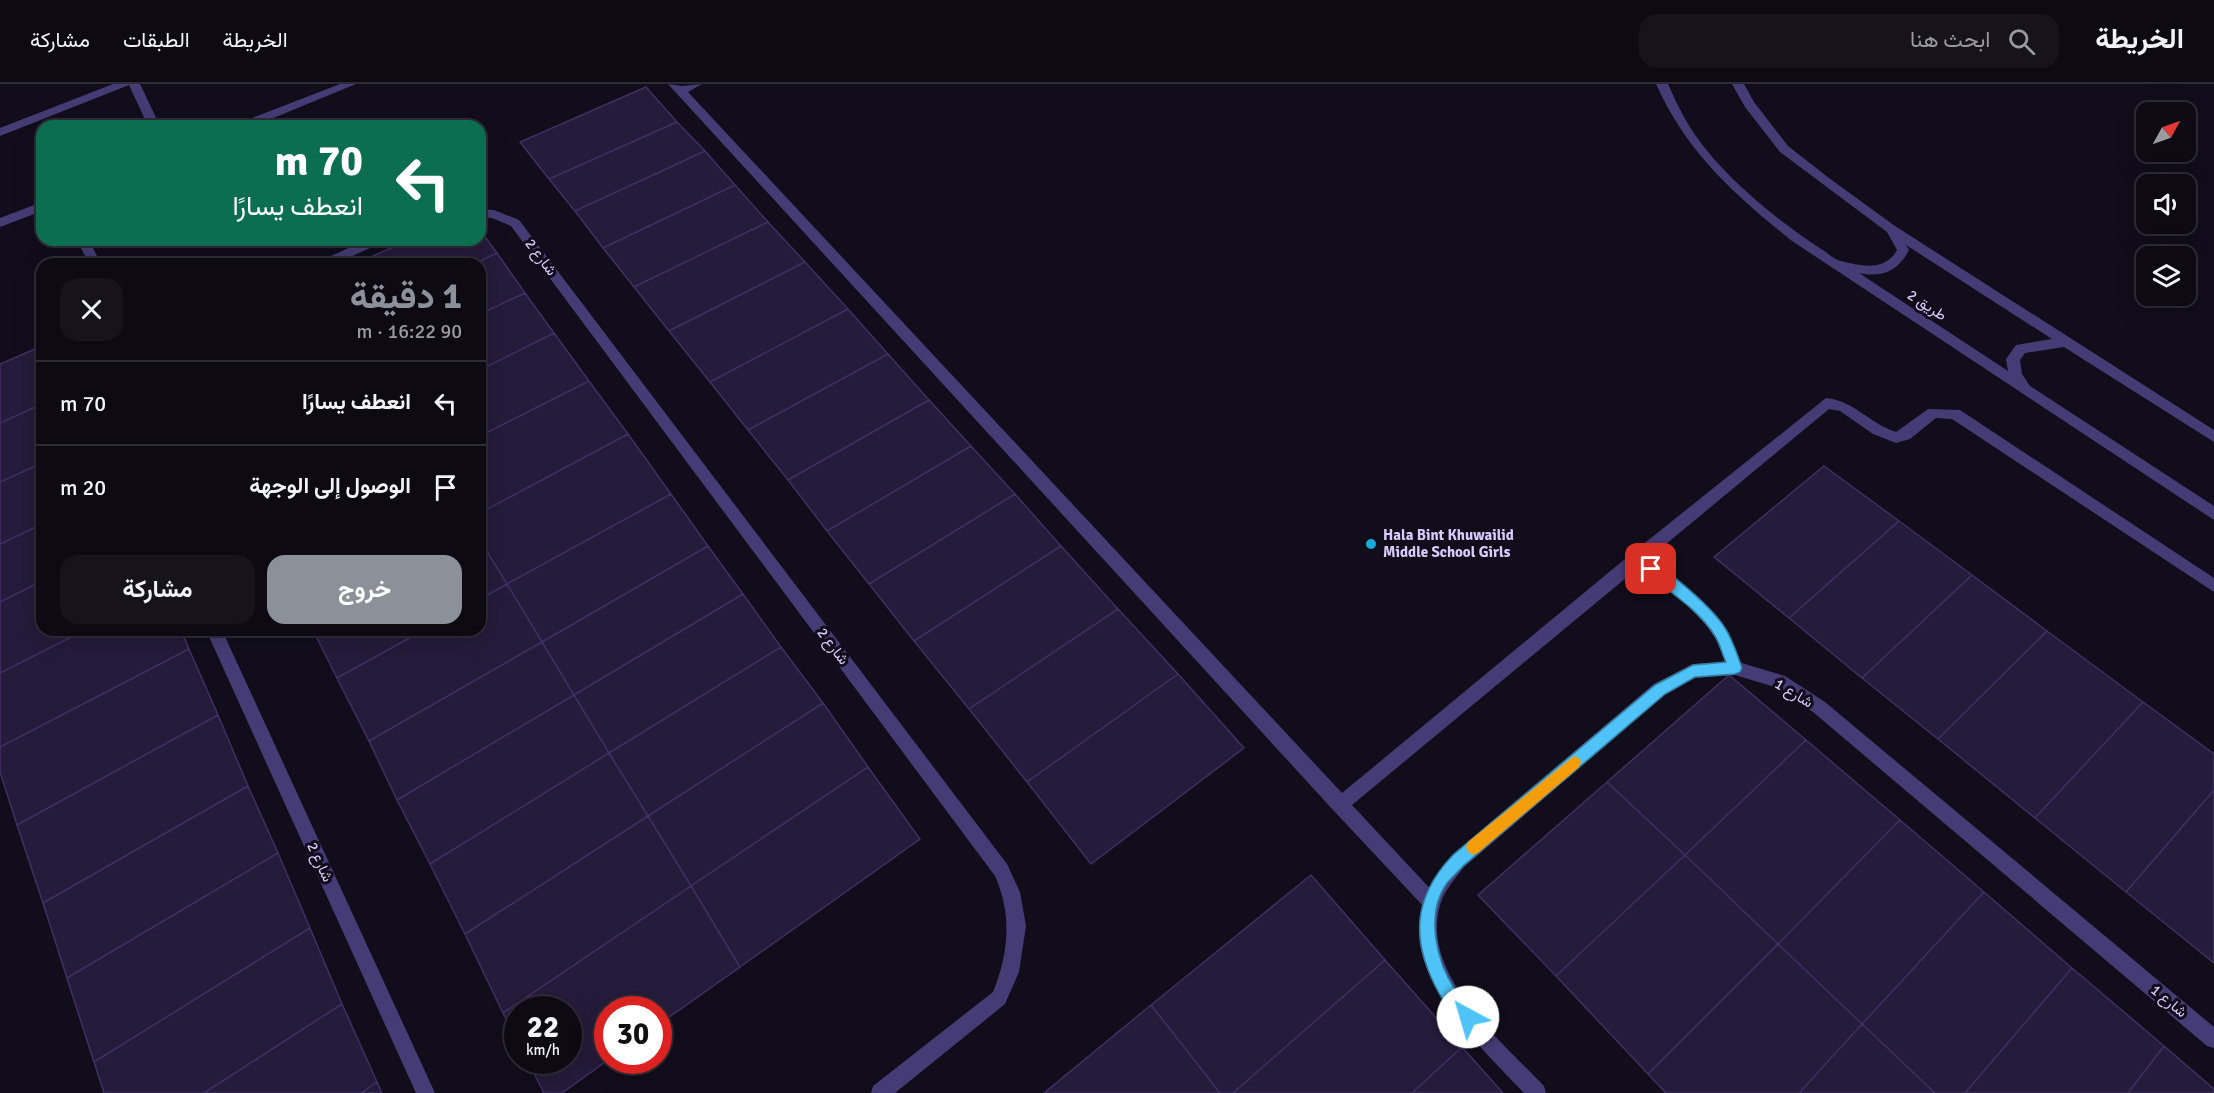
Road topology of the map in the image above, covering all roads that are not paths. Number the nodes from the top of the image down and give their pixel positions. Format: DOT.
graph roads {
  1 [pos="124,84"];
  2 [pos="134,84"];
  3 [pos="350,84"];
  4 [pos="696,84"];
  5 [pos="1662,84"];
  6 [pos="1738,84"];
  7 [pos="678,87"];
  8 [pos="151,120"];
  9 [pos="258,120"];
  10 [pos="0,132"];
  11 [pos="36,208"];
  12 [pos="486,213"];
  13 [pos="0,223"];
  14 [pos="1891,230"];
  15 [pos="364,246"];
  16 [pos="337,258"];
  17 [pos="1832,262"];
  18 [pos="2063,342"];
  19 [pos="2026,390"];
  20 [pos="2214,437"];
  21 [pos="2214,514"];
  22 [pos="1636,558"];
  23 [pos="2214,586"];
  24 [pos="217,636"];
  25 [pos="1735,668"];
  26 [pos="1340,805"];
  27 [pos="1431,902"];
  28 [pos="2214,1039"];
  29 [pos="426,1093"];
  30 [pos="880,1093"];
  31 [pos="1536,1093"];
  1 -- 10 [label="street"];
  2 -- 8 [label="street"];
  3 -- 9 [label="street"];
  4 -- 7 [label="street"];
  5 -- 17 [label="street, طريق 2"];
  6 -- 14 [label="street"];
  7 -- 26 [label="street"];
  11 -- 13 [label="street"];
  12 -- 30 [label="street, شارع 2"];
  14 -- 17 [label="street"];
  14 -- 18 [label="street"];
  15 -- 16 [label="street"];
  17 -- 19 [label="street, طريق 2"];
  18 -- 19 [label="street"];
  18 -- 20 [label="street"];
  19 -- 21 [label="street, طريق 2"];
  22 -- 23 [label="street"];
  22 -- 25 [label="street"];
  22 -- 26 [label="street"];
  24 -- 29 [label="street, شارع 2"];
  25 -- 27 [label="street, شارع 1"];
  25 -- 28 [label="street, شارع 1"];
  26 -- 27 [label="street"];
  27 -- 31 [label="street, شارع 1"];
}
